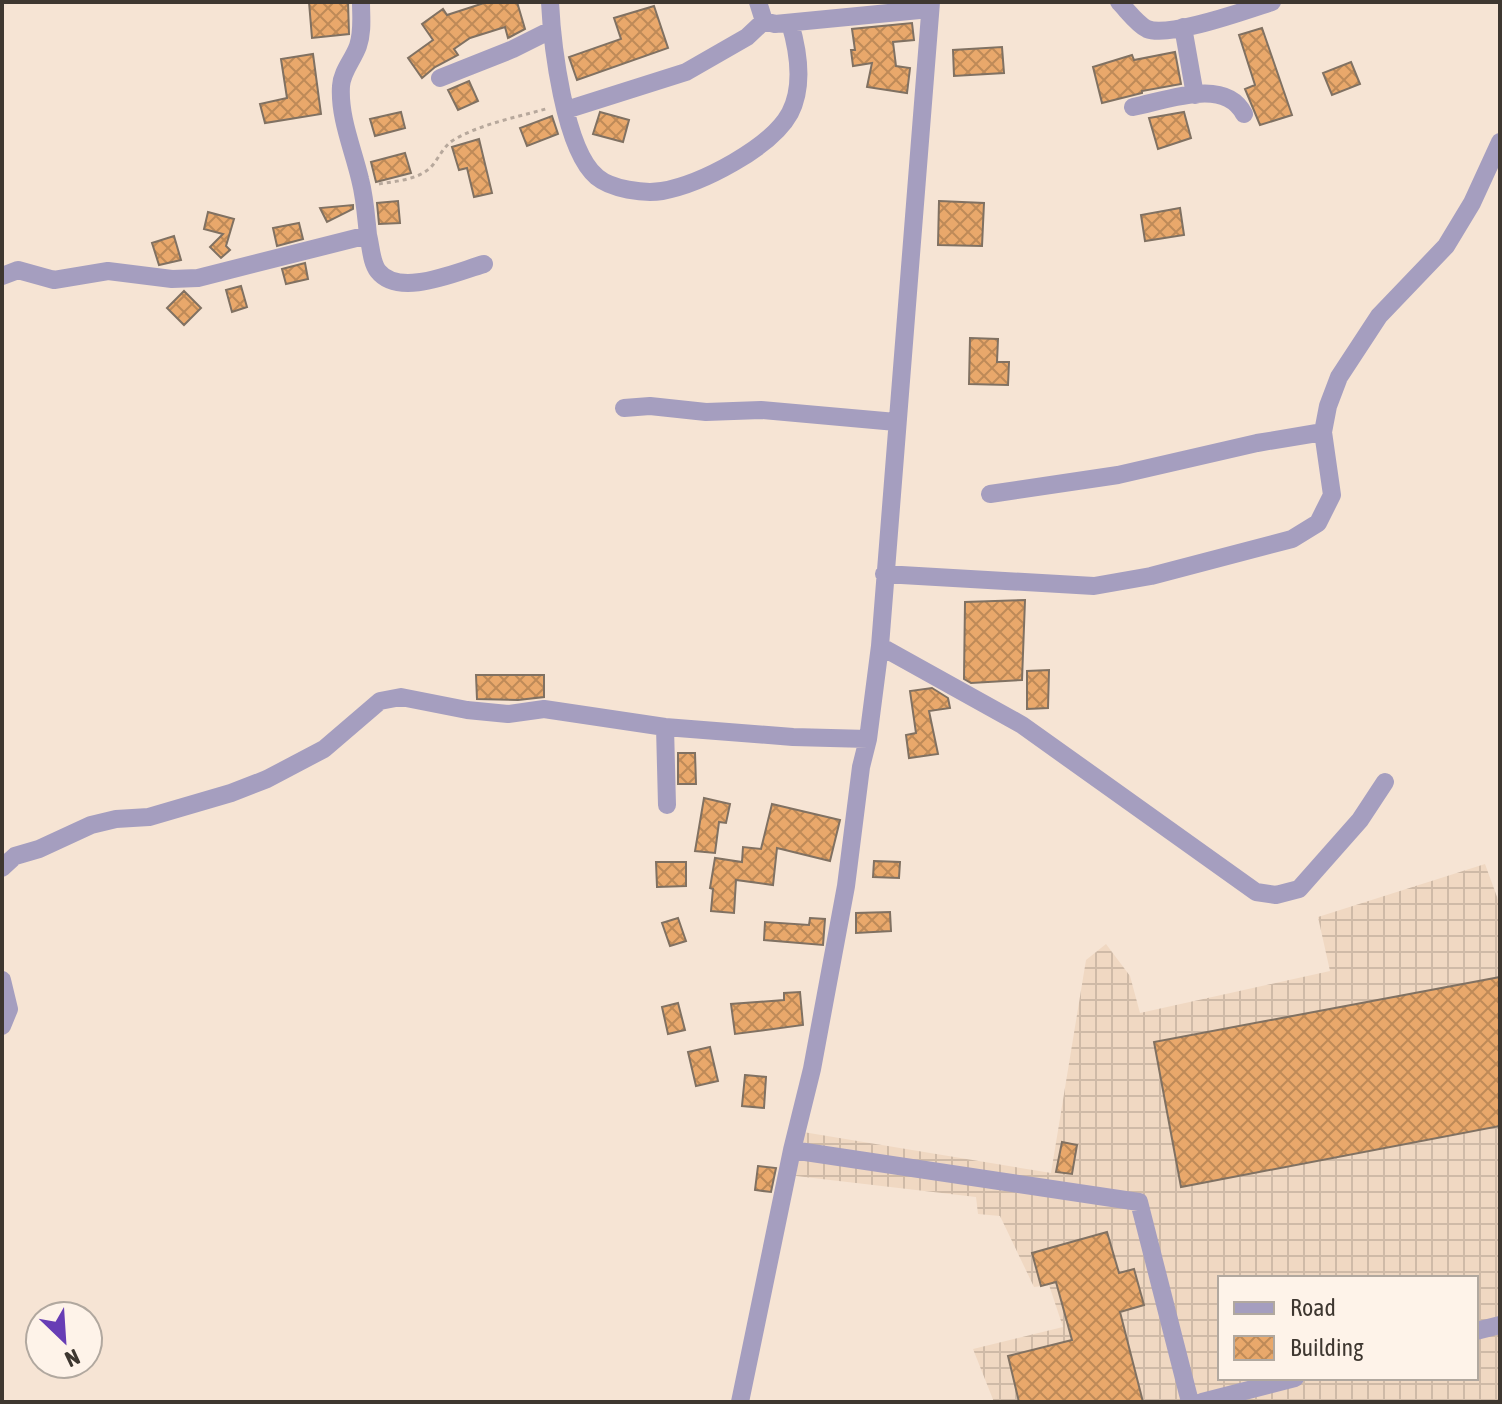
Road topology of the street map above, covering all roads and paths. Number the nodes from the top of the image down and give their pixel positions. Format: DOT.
graph roads {
  1 [pos="361,2"];
  2 [pos="550,2"];
  3 [pos="758,2"];
  4 [pos="1119,2"];
  5 [pos="1272,2"];
  6 [pos="930,6"];
  7 [pos="764,21"];
  8 [pos="790,23"];
  9 [pos="1183,27"];
  10 [pos="551,30"];
  11 [pos="440,78"];
  12 [pos="1195,95"];
  13 [pos="565,107"];
  14 [pos="1133,107"];
  15 [pos="1244,114"];
  16 [pos="1500,142"];
  17 [pos="362,188"];
  18 [pos="368,235"];
  19 [pos="484,264"];
  20 [pos="2,276"];
  21 [pos="624,408"];
  22 [pos="896,422"];
  23 [pos="1323,432"];
  24 [pos="990,494"];
  25 [pos="884,574"];
  26 [pos="880,646"];
  27 [pos="665,727"];
  28 [pos="868,739"];
  29 [pos="1385,782"];
  30 [pos="667,805"];
  31 [pos="2,868"];
  32 [pos="2,980"];
  33 [pos="2,1026"];
  34 [pos="792,1150"];
  35 [pos="1500,1325"];
  36 [pos="1478,1330"];
  37 [pos="1287,1380"];
  38 [pos="740,1402"];
  39 [pos="1190,1402"];
  40 [pos="1202,1402"];
  1 -- 17 [label="street"];
  2 -- 10 [label="street"];
  3 -- 7 [label="street"];
  4 -- 9 [label="street"];
  5 -- 9 [label="street"];
  6 -- 8 [label="street"];
  6 -- 22 [label="street"];
  7 -- 8 [label="street"];
  7 -- 13 [label="street"];
  8 -- 13 [label="street"];
  9 -- 12 [label="street"];
  10 -- 11 [label="street"];
  10 -- 13 [label="street"];
  12 -- 14 [label="street"];
  12 -- 15 [label="street"];
  13 -- 17 [label="path"];
  16 -- 23 [label="street"];
  17 -- 18 [label="street"];
  18 -- 19 [label="street"];
  18 -- 20 [label="street"];
  21 -- 22 [label="street"];
  22 -- 25 [label="street"];
  23 -- 24 [label="street"];
  23 -- 25 [label="street"];
  25 -- 26 [label="street"];
  26 -- 28 [label="street"];
  26 -- 29 [label="street"];
  27 -- 28 [label="street"];
  27 -- 30 [label="street"];
  27 -- 31 [label="street"];
  28 -- 34 [label="street"];
  32 -- 33 [label="street"];
  34 -- 38 [label="street"];
  34 -- 39 [label="street"];
  35 -- 36 [label="street"];
  37 -- 40 [label="street"];
}
